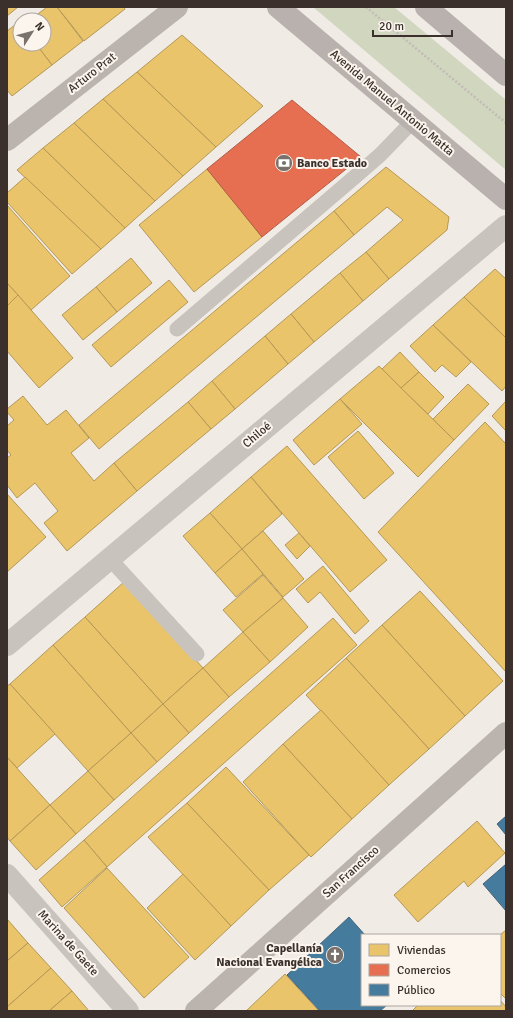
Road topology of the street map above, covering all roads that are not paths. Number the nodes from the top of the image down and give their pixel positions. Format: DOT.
graph roads {
  1 [pos="177,7"];
  2 [pos="278,7"];
  3 [pos="426,7"];
  4 [pos="506,75"];
  5 [pos="413,121"];
  6 [pos="7,140"];
  7 [pos="506,199"];
  8 [pos="506,226"];
  9 [pos="177,329"];
  10 [pos="110,559"];
  11 [pos="7,645"];
  12 [pos="197,654"];
  13 [pos="506,733"];
  14 [pos="7,875"];
  15 [pos="128,1011"];
  16 [pos="196,1011"];
  1 -- 6 [label="main road, Arturo Prat"];
  2 -- 5 [label="main road, Avenida Manuel Antonio Matta"];
  3 -- 4 [label="main road"];
  5 -- 7 [label="main road, Avenida Manuel Antonio Matta"];
  5 -- 9 [label="lane"];
  8 -- 10 [label="street, Chiloé"];
  10 -- 11 [label="street, Chiloé"];
  10 -- 12 [label="lane"];
  13 -- 16 [label="main road, San Francisco"];
  14 -- 15 [label="street, Marina de Gaete"];
}
